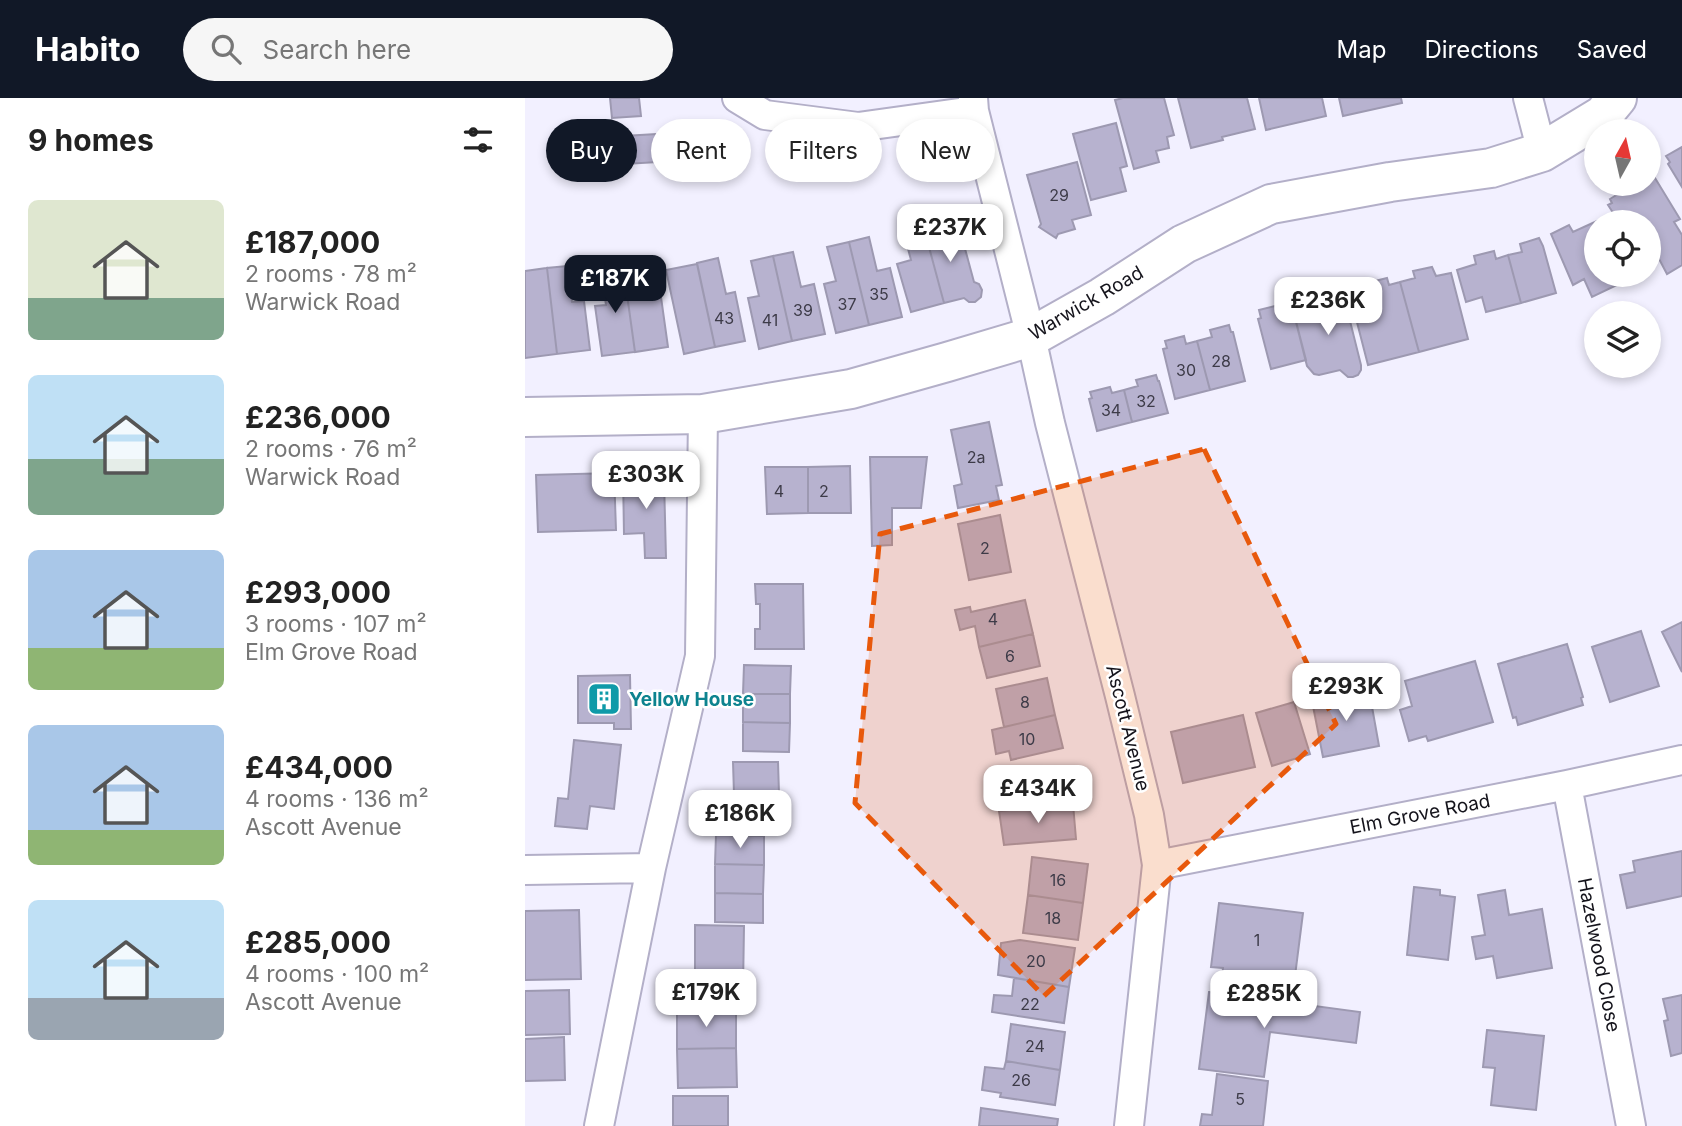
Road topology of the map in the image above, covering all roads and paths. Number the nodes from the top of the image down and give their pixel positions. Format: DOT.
graph roads {
  1 [pos="737,98"];
  2 [pos="1528,98"];
  3 [pos="1618,98"];
  4 [pos="974,105"];
  5 [pos="1542,152"];
  6 [pos="1031,337"];
  7 [pos="703,414"];
  8 [pos="525,417"];
  9 [pos="1682,760"];
  10 [pos="1567,785"];
  11 [pos="1157,865"];
  12 [pos="651,868"];
  13 [pos="525,870"];
  14 [pos="599,1126"];
  15 [pos="1129,1126"];
  16 [pos="1631,1126"];
  1 -- 4 [label="street"];
  2 -- 5 [label="street"];
  3 -- 5 [label="street, Warwick Road"];
  4 -- 6 [label="street, Ascott Avenue"];
  5 -- 6 [label="street, Warwick Road"];
  6 -- 7 [label="street, Warwick Road"];
  6 -- 11 [label="street, Ascott Avenue"];
  7 -- 8 [label="street, Warwick Road"];
  7 -- 12 [label="street"];
  9 -- 10 [label="street, Elm Grove Road"];
  10 -- 11 [label="street, Elm Grove Road"];
  10 -- 16 [label="street, Hazelwood Close"];
  11 -- 15 [label="street, Ascott Avenue"];
  12 -- 13 [label="street"];
  12 -- 14 [label="street"];
}
